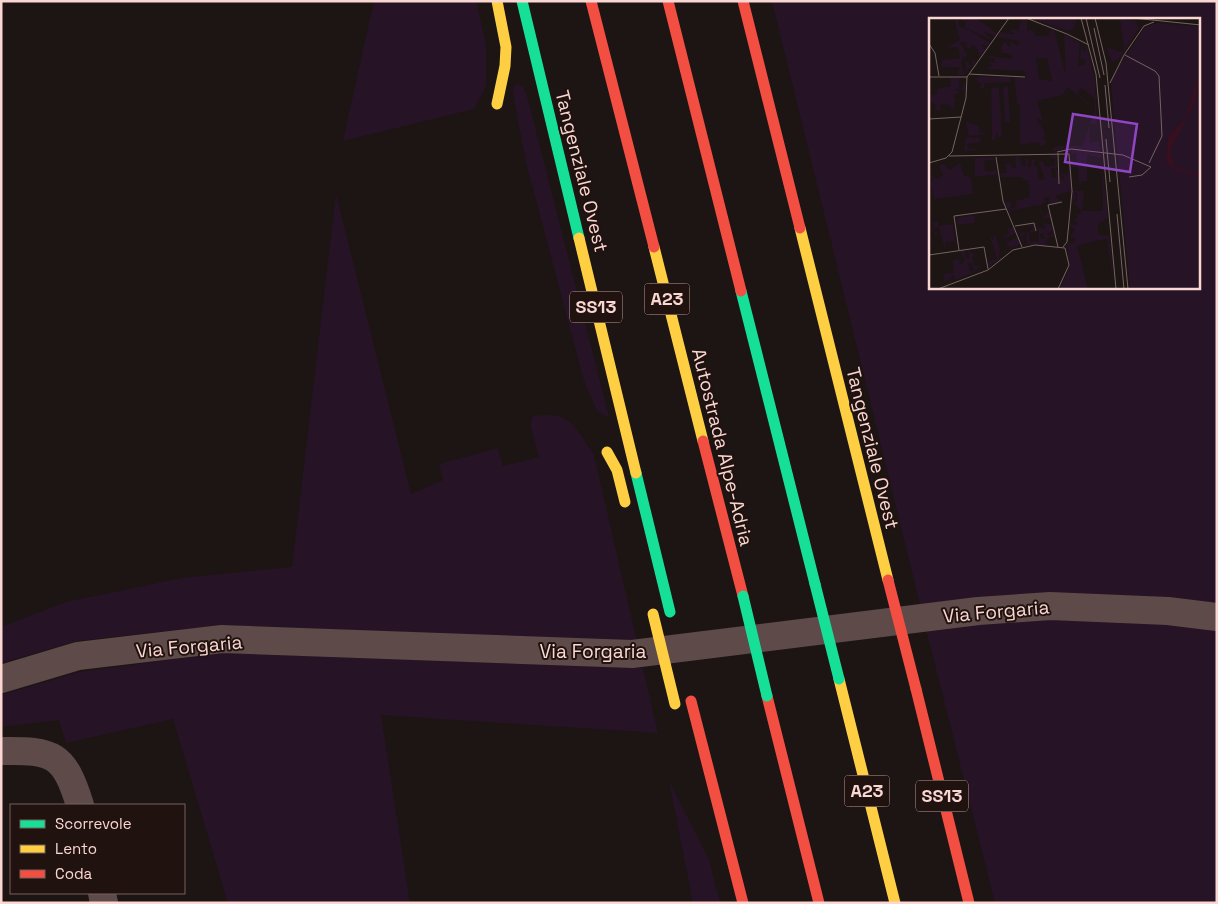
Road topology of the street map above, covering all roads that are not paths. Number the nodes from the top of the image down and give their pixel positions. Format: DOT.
graph roads {
  1 [pos="496,1"];
  2 [pos="522,1"];
  3 [pos="591,1"];
  4 [pos="668,1"];
  5 [pos="743,1"];
  6 [pos="497,104"];
  7 [pos="607,452"];
  8 [pos="627,510"];
  9 [pos="652,609"];
  10 [pos="671,616"];
  11 [pos="1217,618"];
  12 [pos="677,639"];
  13 [pos="681,656"];
  14 [pos="1,679"];
  15 [pos="690,696"];
  16 [pos="676,708"];
  17 [pos="1,751"];
  18 [pos="701,789"];
  19 [pos="80,804"];
  20 [pos="723,824"];
  21 [pos="743,903"];
  22 [pos="819,903"];
  23 [pos="895,903"];
  24 [pos="969,903"];
  1 -- 6 [label="highway"];
  2 -- 10 [label="highway, Tangenziale Ovest / SS13"];
  3 -- 22 [label="highway, Autostrada Alpe-Adria / A23, bridge"];
  4 -- 23 [label="highway, A23, bridge"];
  5 -- 24 [label="highway, Tangenziale Ovest / SS13, bridge"];
  7 -- 8 [label="highway"];
  9 -- 16 [label="highway, bridge"];
  11 -- 14 [label="street, Via Forgaria"];
  12 -- 13 [label="highway"];
  15 -- 20 [label="highway"];
  17 -- 19 [label="street"];
  18 -- 20 [label="highway"];
  20 -- 21 [label="highway"];
}
